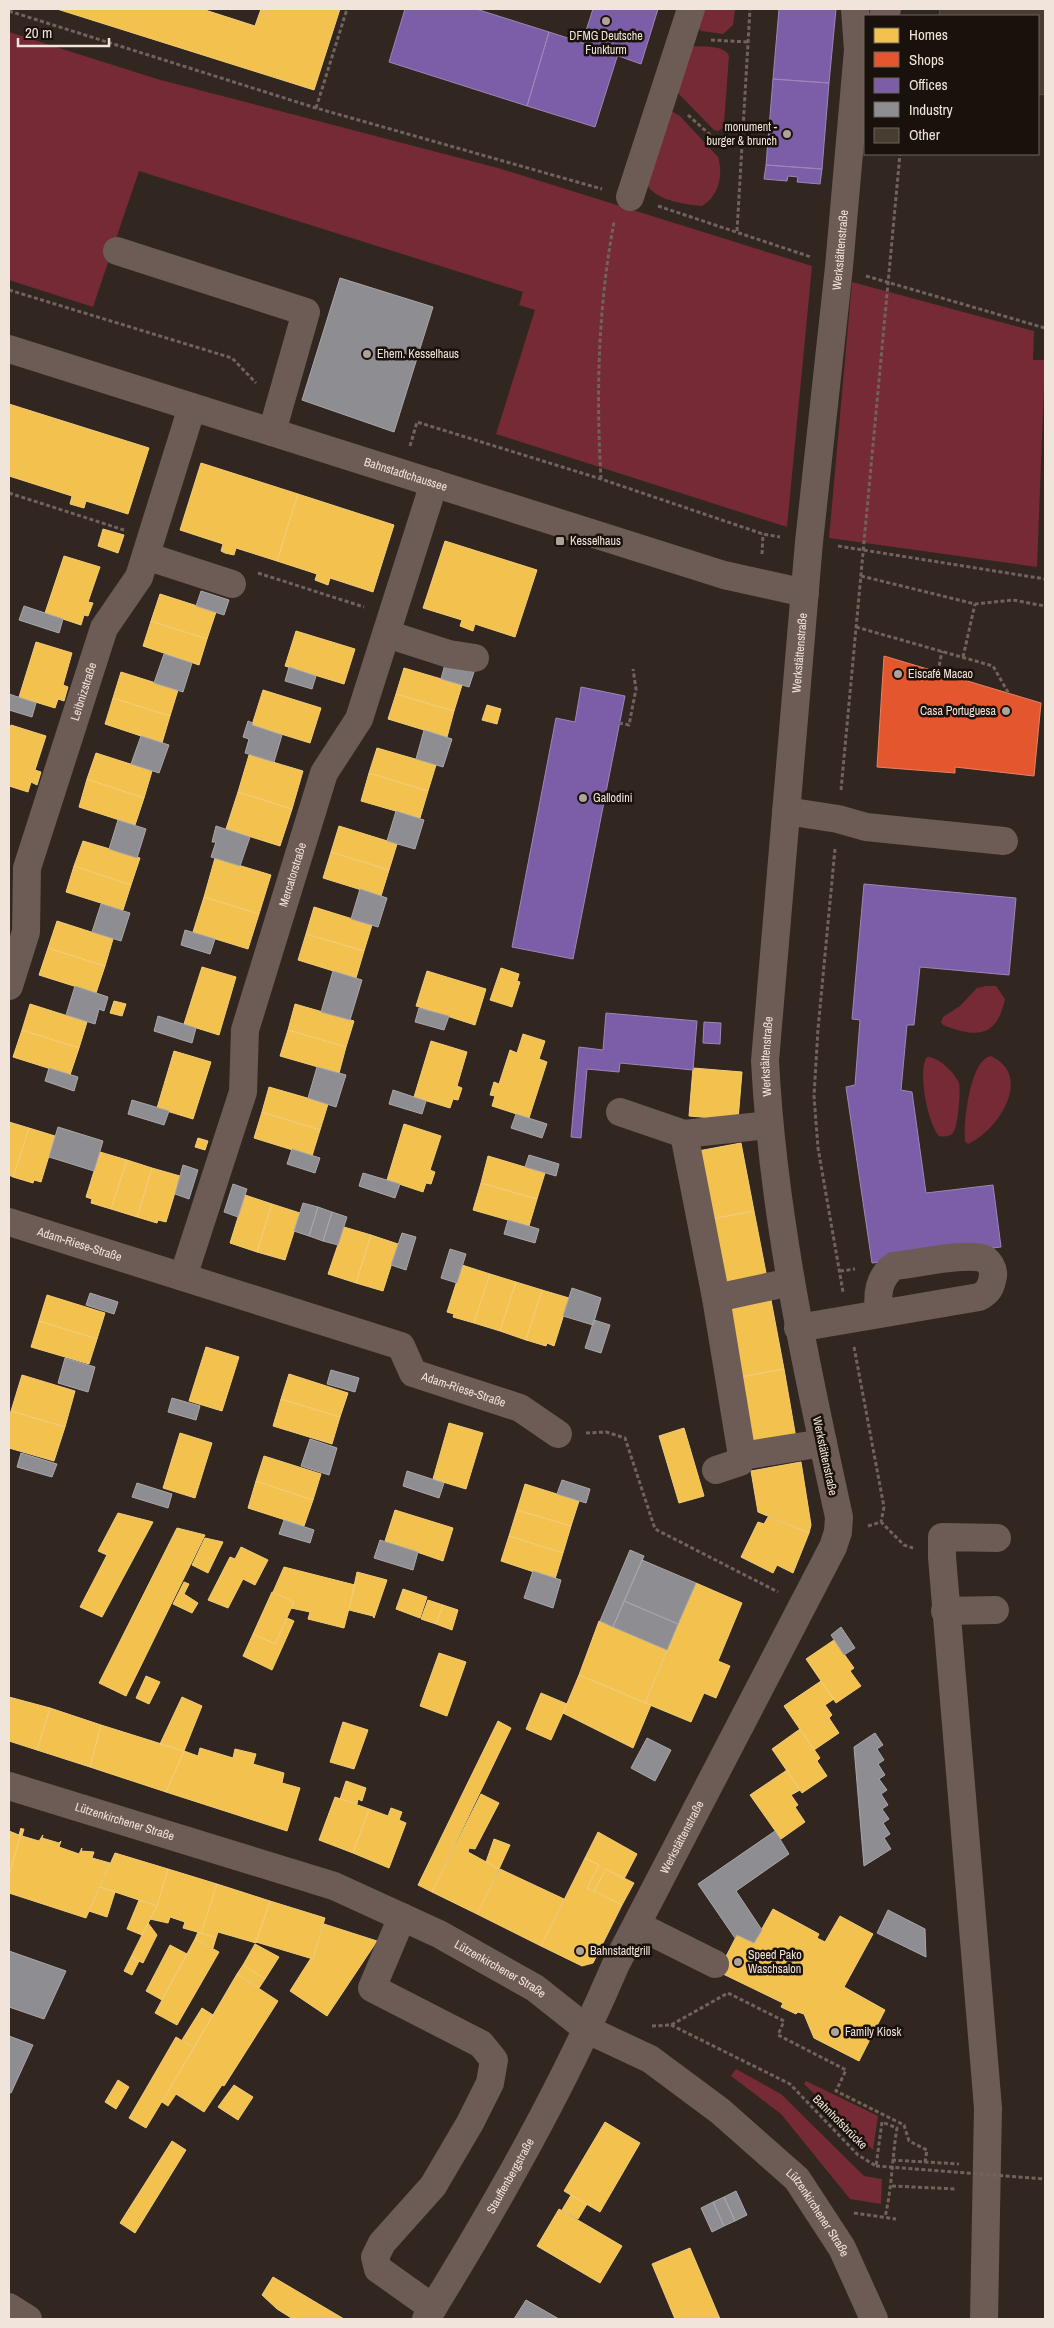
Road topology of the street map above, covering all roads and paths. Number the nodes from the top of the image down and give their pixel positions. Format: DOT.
graph roads {
  1 [pos="347,9"];
  2 [pos="692,9"];
  3 [pos="750,9"];
  4 [pos="855,9"];
  5 [pos="9,11"];
  6 [pos="681,39"];
  7 [pos="748,42"];
  8 [pos="862,45"];
  9 [pos="664,94"];
  10 [pos="316,108"];
  11 [pos="742,144"];
  12 [pos="624,196"];
  13 [pos="737,231"];
  14 [pos="117,251"];
  15 [pos="839,267"];
  16 [pos="889,284"];
  17 [pos="9,290"];
  18 [pos="1045,328"];
  19 [pos="9,348"];
  20 [pos="192,406"];
  21 [pos="275,419"];
  22 [pos="417,422"];
  23 [pos="601,479"];
  24 [pos="434,483"];
  25 [pos="809,542"];
  26 [pos="863,550"];
  27 [pos="146,556"];
  28 [pos="861,576"];
  29 [pos="1045,580"];
  30 [pos="232,584"];
  31 [pos="805,594"];
  32 [pos="975,604"];
  33 [pos="1045,606"];
  34 [pos="856,626"];
  35 [pos="387,634"];
  36 [pos="942,651"];
  37 [pos="963,656"];
  38 [pos="475,658"];
  39 [pos="634,669"];
  40 [pos="938,672"];
  41 [pos="1009,694"];
  42 [pos="619,723"];
  43 [pos="786,811"];
  44 [pos="1004,841"];
  45 [pos="9,986"];
  46 [pos="620,1112"];
  47 [pos="770,1125"];
  48 [pos="684,1134"];
  49 [pos="9,1222"];
  50 [pos="183,1276"];
  51 [pos="791,1282"];
  52 [pos="716,1298"];
  53 [pos="879,1313"];
  54 [pos="798,1328"];
  55 [pos="558,1434"];
  56 [pos="823,1443"];
  57 [pos="742,1456"];
  58 [pos="716,1470"];
  59 [pos="838,1532"];
  60 [pos="997,1538"];
  61 [pos="942,1557"];
  62 [pos="803,1605"];
  63 [pos="995,1610"];
  64 [pos="945,1611"];
  65 [pos="9,1786"];
  66 [pos="402,1917"];
  67 [pos="637,1925"];
  68 [pos="715,1964"];
  69 [pos="588,2030"];
  70 [pos="892,2160"];
  71 [pos="925,2162"];
  72 [pos="876,2166"];
  73 [pos="985,2178"];
  74 [pos="1045,2178"];
  75 [pos="892,2186"];
  76 [pos="885,2217"];
  77 [pos="896,2218"];
  78 [pos="826,2221"];
  79 [pos="9,2308"];
  80 [pos="430,2314"];
  81 [pos="28,2319"];
  82 [pos="874,2319"];
  83 [pos="984,2319"];
  1 -- 10 [label="path"];
  2 -- 6 [label="street"];
  3 -- 7 [label="path"];
  4 -- 8 [label="street, Werkstättenstraße"];
  5 -- 10 [label="path"];
  6 -- 7 [label="path"];
  6 -- 9 [label="street"];
  7 -- 11 [label="path"];
  8 -- 15 [label="street, Werkstättenstraße"];
  9 -- 11 [label="path"];
  9 -- 12 [label="street"];
  10 -- 12 [label="path"];
  11 -- 13 [label="path"];
  12 -- 13 [label="path"];
  12 -- 23 [label="path"];
  13 -- 15 [label="path"];
  14 -- 21 [label="street"];
  15 -- 25 [label="street, Werkstättenstraße"];
  16 -- 18 [label="path"];
  17 -- 21 [label="path"];
  19 -- 20 [label="street, Bahnstadtchaussee"];
  20 -- 21 [label="street, Bahnstadtchaussee"];
  20 -- 27 [label="street, Leibnizstraße"];
  21 -- 24 [label="street, Bahnstadtchaussee"];
  22 -- 23 [label="path"];
  23 -- 25 [label="path"];
  24 -- 31 [label="street, Bahnstadtchaussee"];
  24 -- 35 [label="street, Mercatorstraße"];
  25 -- 31 [label="street, Werkstättenstraße"];
  26 -- 29 [label="path"];
  27 -- 30 [label="street"];
  27 -- 45 [label="street, Leibnizstraße"];
  28 -- 32 [label="path"];
  31 -- 43 [label="street, Werkstättenstraße"];
  32 -- 33 [label="path"];
  32 -- 37 [label="path"];
  34 -- 36 [label="path"];
  35 -- 38 [label="street"];
  35 -- 50 [label="street, Mercatorstraße"];
  36 -- 37 [label="path"];
  36 -- 40 [label="path"];
  37 -- 41 [label="path"];
  39 -- 42 [label="path"];
  43 -- 44 [label="street"];
  43 -- 47 [label="street, Werkstättenstraße"];
  46 -- 48 [label="street"];
  47 -- 48 [label="street"];
  47 -- 51 [label="street, Werkstättenstraße"];
  48 -- 52 [label="street"];
  49 -- 50 [label="street, Adam-Riese-Straße"];
  50 -- 55 [label="street, Adam-Riese-Straße"];
  51 -- 52 [label="street"];
  51 -- 54 [label="street, Werkstättenstraße"];
  52 -- 57 [label="street"];
  53 -- 54 [label="street"];
  54 -- 56 [label="street, Werkstättenstraße"];
  55 -- 62 [label="path"];
  56 -- 57 [label="street"];
  56 -- 59 [label="street, Werkstättenstraße"];
  57 -- 58 [label="street"];
  59 -- 61 [label="path"];
  59 -- 62 [label="street, Werkstättenstraße"];
  60 -- 61 [label="street"];
  61 -- 64 [label="street"];
  62 -- 67 [label="street, Werkstättenstraße"];
  63 -- 64 [label="street"];
  64 -- 73 [label="street"];
  65 -- 66 [label="street, Lützenkirchener Straße"];
  66 -- 69 [label="street, Lützenkirchener Straße"];
  66 -- 80 [label="street"];
  67 -- 68 [label="street"];
  67 -- 69 [label="street, Werkstättenstraße"];
  69 -- 78 [label="street, Lützenkirchener Straße"];
  69 -- 80 [label="street, Stauffenbergstraße"];
  70 -- 71 [label="path"];
  70 -- 72 [label="path"];
  70 -- 75 [label="path"];
  71 -- 72 [label="path, Bahnhofsbrücke"];
  71 -- 73 [label="path"];
  72 -- 74 [label="path, Bahnhofsbrücke, bridge"];
  73 -- 75 [label="path"];
  73 -- 83 [label="street"];
  75 -- 76 [label="path"];
  76 -- 77 [label="path"];
  76 -- 78 [label="path"];
  78 -- 82 [label="street, Lützenkirchener Straße"];
  79 -- 81 [label="street"];
}
